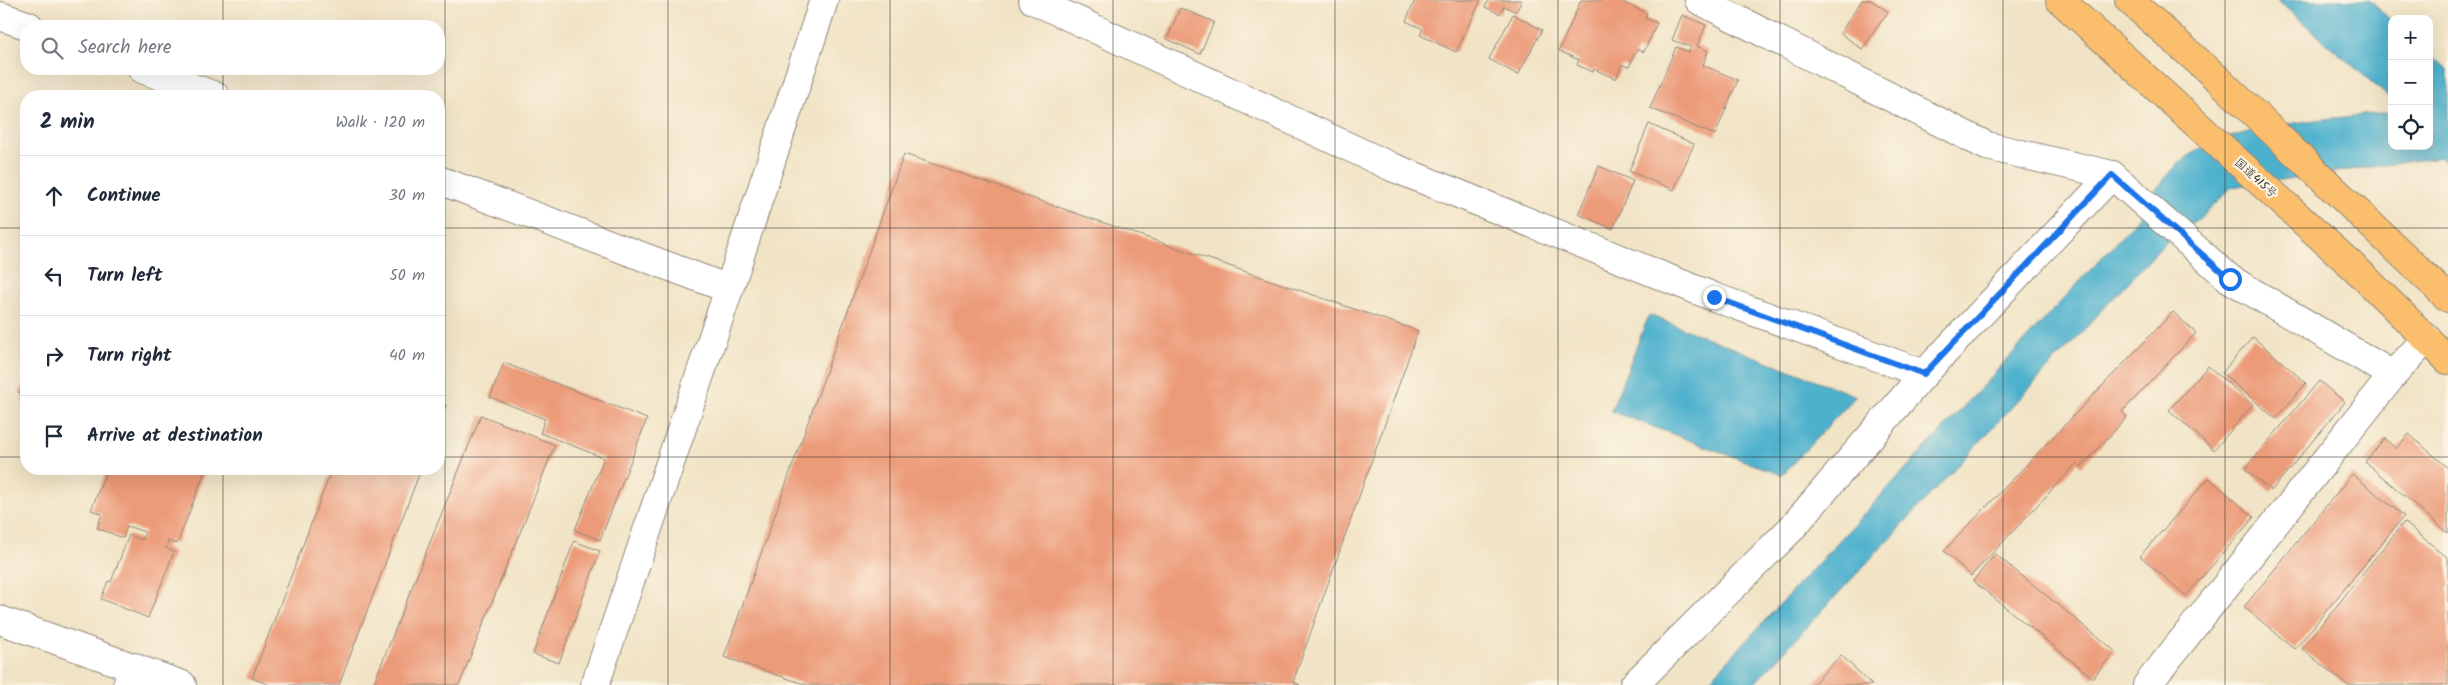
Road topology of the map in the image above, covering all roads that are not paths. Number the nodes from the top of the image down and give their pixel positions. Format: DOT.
graph roads {
  1 [pos="824,0"];
  2 [pos="1033,0"];
  3 [pos="1700,0"];
  4 [pos="2060,0"];
  5 [pos="2129,0"];
  6 [pos="0,16"];
  7 [pos="20,23"];
  8 [pos="158,75"];
  9 [pos="199,90"];
  10 [pos="2112,175"];
  11 [pos="445,182"];
  12 [pos="729,290"];
  13 [pos="2448,298"];
  14 [pos="2427,338"];
  15 [pos="2448,360"];
  16 [pos="1924,374"];
  17 [pos="2393,375"];
  18 [pos="0,620"];
  19 [pos="130,676"];
  20 [pos="182,685"];
  21 [pos="595,685"];
  22 [pos="1634,685"];
  23 [pos="2147,685"];
  1 -- 12 [label="street"];
  2 -- 16 [label="street"];
  3 -- 10 [label="street"];
  4 -- 14 [label="highway, 国道415号"];
  5 -- 13 [label="highway"];
  6 -- 7 [label="street"];
  8 -- 9 [label="street"];
  10 -- 16 [label="street"];
  10 -- 17 [label="street"];
  11 -- 12 [label="street"];
  12 -- 21 [label="street"];
  14 -- 15 [label="highway, 国道415号"];
  14 -- 17 [label="street"];
  16 -- 22 [label="street"];
  17 -- 23 [label="street"];
  18 -- 19 [label="street"];
  19 -- 20 [label="street"];
}
